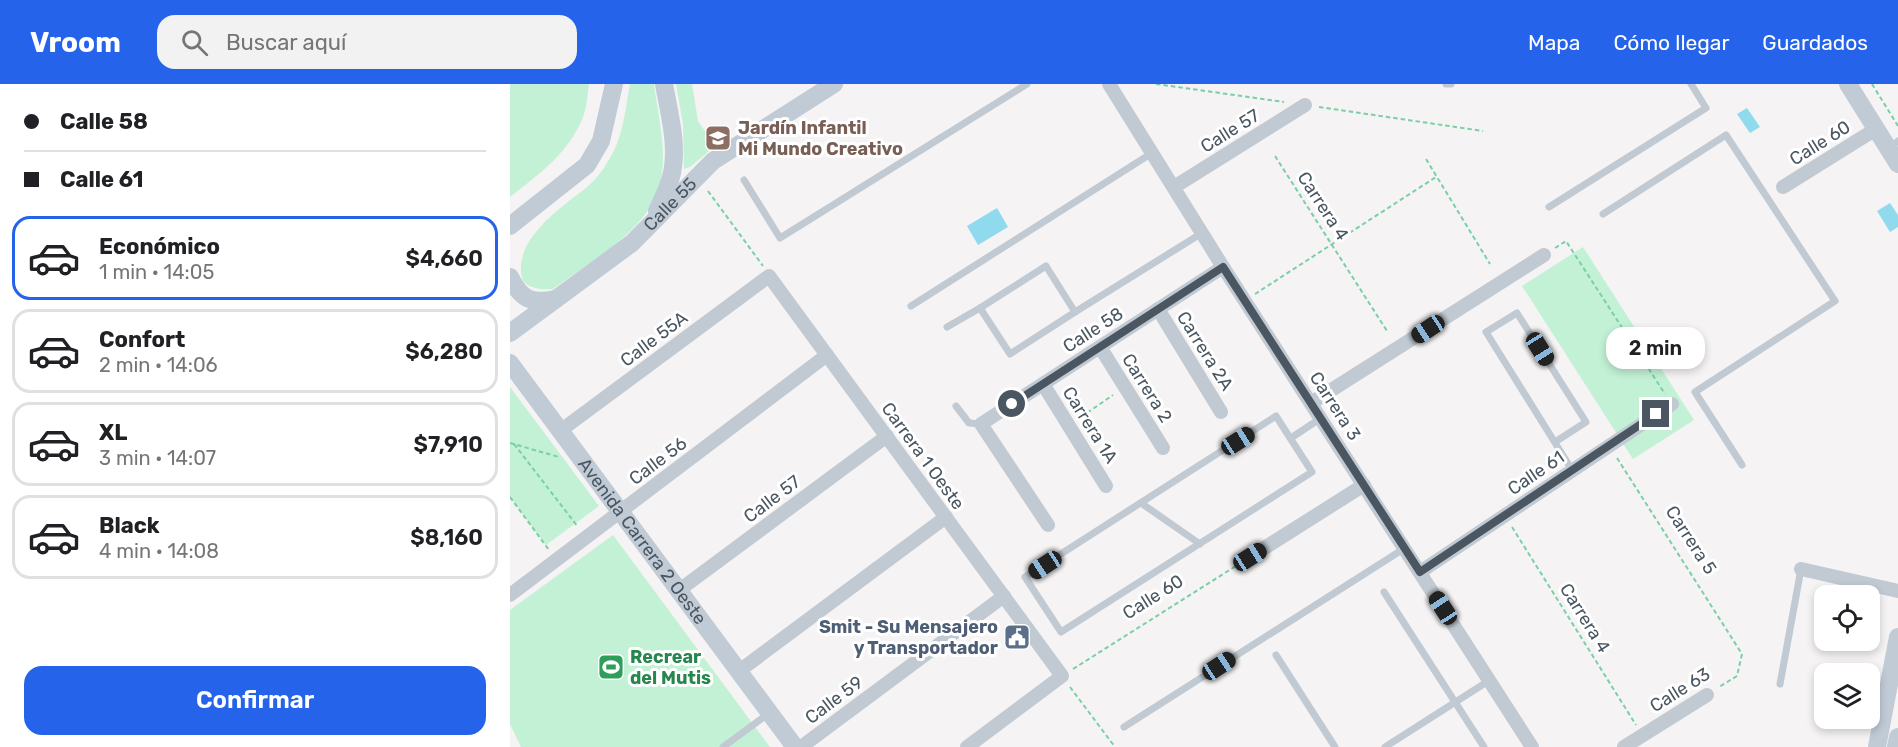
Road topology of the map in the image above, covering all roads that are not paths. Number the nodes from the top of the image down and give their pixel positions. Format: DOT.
graph roads {
  1 [pos="614,84"];
  2 [pos="664,84"];
  3 [pos="834,84"];
  4 [pos="1028,84"];
  5 [pos="1109,84"];
  6 [pos="1691,84"];
  7 [pos="1848,84"];
  8 [pos="1861,84"];
  9 [pos="1305,105"];
  10 [pos="1876,129"];
  11 [pos="1898,138"];
  12 [pos="1152,153"];
  13 [pos="1898,164"];
  14 [pos="744,180"];
  15 [pos="1173,187"];
  16 [pos="1784,187"];
  17 [pos="1767,197"];
  18 [pos="1549,207"];
  19 [pos="529,209"];
  20 [pos="1603,214"];
  21 [pos="510,225"];
  22 [pos="650,226"];
  23 [pos="1202,233"];
  24 [pos="510,241"];
  25 [pos="1544,255"];
  26 [pos="1223,267"];
  27 [pos="770,276"];
  28 [pos="510,277"];
  29 [pos="556,299"];
  30 [pos="911,306"];
  31 [pos="980,308"];
  32 [pos="1158,309"];
  33 [pos="1075,312"];
  34 [pos="947,327"];
  35 [pos="510,333"];
  36 [pos="1100,347"];
  37 [pos="827,356"];
  38 [pos="510,363"];
  39 [pos="1043,384"];
  40 [pos="1311,404"];
  41 [pos="1672,404"];
  42 [pos="956,406"];
  43 [pos="1221,412"];
  44 [pos="1321,418"];
  45 [pos="981,424"];
  46 [pos="560,431"];
  47 [pos="887,436"];
  48 [pos="1291,438"];
  49 [pos="1555,442"];
  50 [pos="1163,448"];
  51 [pos="1742,465"];
  52 [pos="1572,470"];
  53 [pos="1364,485"];
  54 [pos="1106,486"];
  55 [pos="1141,503"];
  56 [pos="619,512"];
  57 [pos="946,517"];
  58 [pos="1047,525"];
  59 [pos="1200,543"];
  60 [pos="1405,548"];
  61 [pos="1250,557"];
  62 [pos="1801,569"];
  63 [pos="1420,572"];
  64 [pos="678,591"];
  65 [pos="1898,591"];
  66 [pos="1383,592"];
  67 [pos="510,595"];
  68 [pos="1004,596"];
  69 [pos="1898,637"];
  70 [pos="1276,655"];
  71 [pos="739,672"];
  72 [pos="1490,680"];
  73 [pos="1780,684"];
  74 [pos="1707,695"];
  75 [pos="1455,702"];
  76 [pos="770,713"];
  77 [pos="1124,727"];
  78 [pos="1898,737"];
  79 [pos="723,747"];
  80 [pos="795,747"];
  81 [pos="801,747"];
  82 [pos="967,747"];
  83 [pos="1335,747"];
  84 [pos="1385,747"];
  85 [pos="1484,747"];
  86 [pos="1532,747"];
  87 [pos="1624,747"];
  88 [pos="1877,747"];
  89 [pos="1896,747"];
  1 -- 19 [label="main road"];
  2 -- 22 [label="main road"];
  3 -- 22 [label="main road, Calle 55"];
  4 -- 14 [label="lane"];
  5 -- 12 [label="street, Carrera 3"];
  6 -- 18 [label="lane"];
  7 -- 10 [label="main road"];
  8 -- 11 [label="main road"];
  9 -- 15 [label="street, Calle 57"];
  10 -- 13 [label="main road"];
  10 -- 16 [label="street, Calle 60"];
  12 -- 15 [label="street, Carrera 3"];
  12 -- 30 [label="lane"];
  15 -- 23 [label="street, Carrera 3"];
  16 -- 17 [label="lane"];
  17 -- 20 [label="lane"];
  17 -- 51 [label="lane"];
  19 -- 21 [label="main road"];
  19 -- 24 [label="main road"];
  22 -- 29 [label="main road, Calle 55"];
  23 -- 26 [label="street, Carrera 3"];
  23 -- 33 [label="lane"];
  25 -- 40 [label="street"];
  26 -- 32 [label="street, Calle 58"];
  26 -- 40 [label="street, Carrera 3"];
  27 -- 37 [label="street, Carrera 1 Oeste"];
  27 -- 46 [label="street, Calle 55A"];
  28 -- 29 [label="main road"];
  29 -- 35 [label="main road, Calle 55"];
  31 -- 33 [label="lane"];
  31 -- 33 [label="lane"];
  31 -- 34 [label="lane"];
  32 -- 36 [label="street, Calle 58"];
  32 -- 43 [label="street, Carrera 2A"];
  36 -- 39 [label="street, Calle 58"];
  36 -- 50 [label="street, Carrera 2"];
  37 -- 47 [label="street, Carrera 1 Oeste"];
  37 -- 56 [label="street, Calle 56"];
  38 -- 46 [label="main road, Avenida Carrera 2 Oeste"];
  39 -- 45 [label="street, Calle 58"];
  39 -- 54 [label="street, Carrera 1A"];
  40 -- 44 [label="street, Carrera 3"];
  41 -- 52 [label="street, Calle 61"];
  42 -- 45 [label="lane"];
  44 -- 48 [label="lane"];
  44 -- 53 [label="street, Carrera 3"];
  45 -- 58 [label="street"];
  46 -- 56 [label="main road, Avenida Carrera 2 Oeste"];
  47 -- 57 [label="street, Carrera 1 Oeste"];
  47 -- 64 [label="street, Calle 57"];
  48 -- 55 [label="lane"];
  48 -- 59 [label="lane"];
  49 -- 49 [label="lane"];
  49 -- 52 [label="lane"];
  52 -- 63 [label="street, Calle 61"];
  53 -- 60 [label="street, Carrera 3"];
  53 -- 61 [label="street"];
  55 -- 59 [label="lane"];
  55 -- 59 [label="lane"];
  56 -- 64 [label="main road, Avenida Carrera 2 Oeste"];
  56 -- 67 [label="street, Calle 56"];
  57 -- 68 [label="street, Carrera 1 Oeste"];
  57 -- 71 [label="street"];
  60 -- 63 [label="street, Carrera 3"];
  60 -- 77 [label="lane"];
  62 -- 65 [label="street"];
  62 -- 73 [label="lane"];
  63 -- 72 [label="street, Carrera 3"];
  64 -- 71 [label="main road, Avenida Carrera 2 Oeste"];
  66 -- 75 [label="lane"];
  68 -- 81 [label="street, Calle 59"];
  68 -- 82 [label="street, Carrera 1 Oeste"];
  69 -- 88 [label="main road"];
  70 -- 83 [label="lane"];
  71 -- 76 [label="main road, Avenida Carrera 2 Oeste"];
  72 -- 75 [label="lane"];
  72 -- 86 [label="street, Carrera 3"];
  74 -- 87 [label="street, Calle 63"];
  75 -- 84 [label="lane"];
  75 -- 85 [label="lane"];
  76 -- 79 [label="lane"];
  76 -- 80 [label="main road, Avenida Carrera 2 Oeste"];
  78 -- 89 [label="main road"];
}
